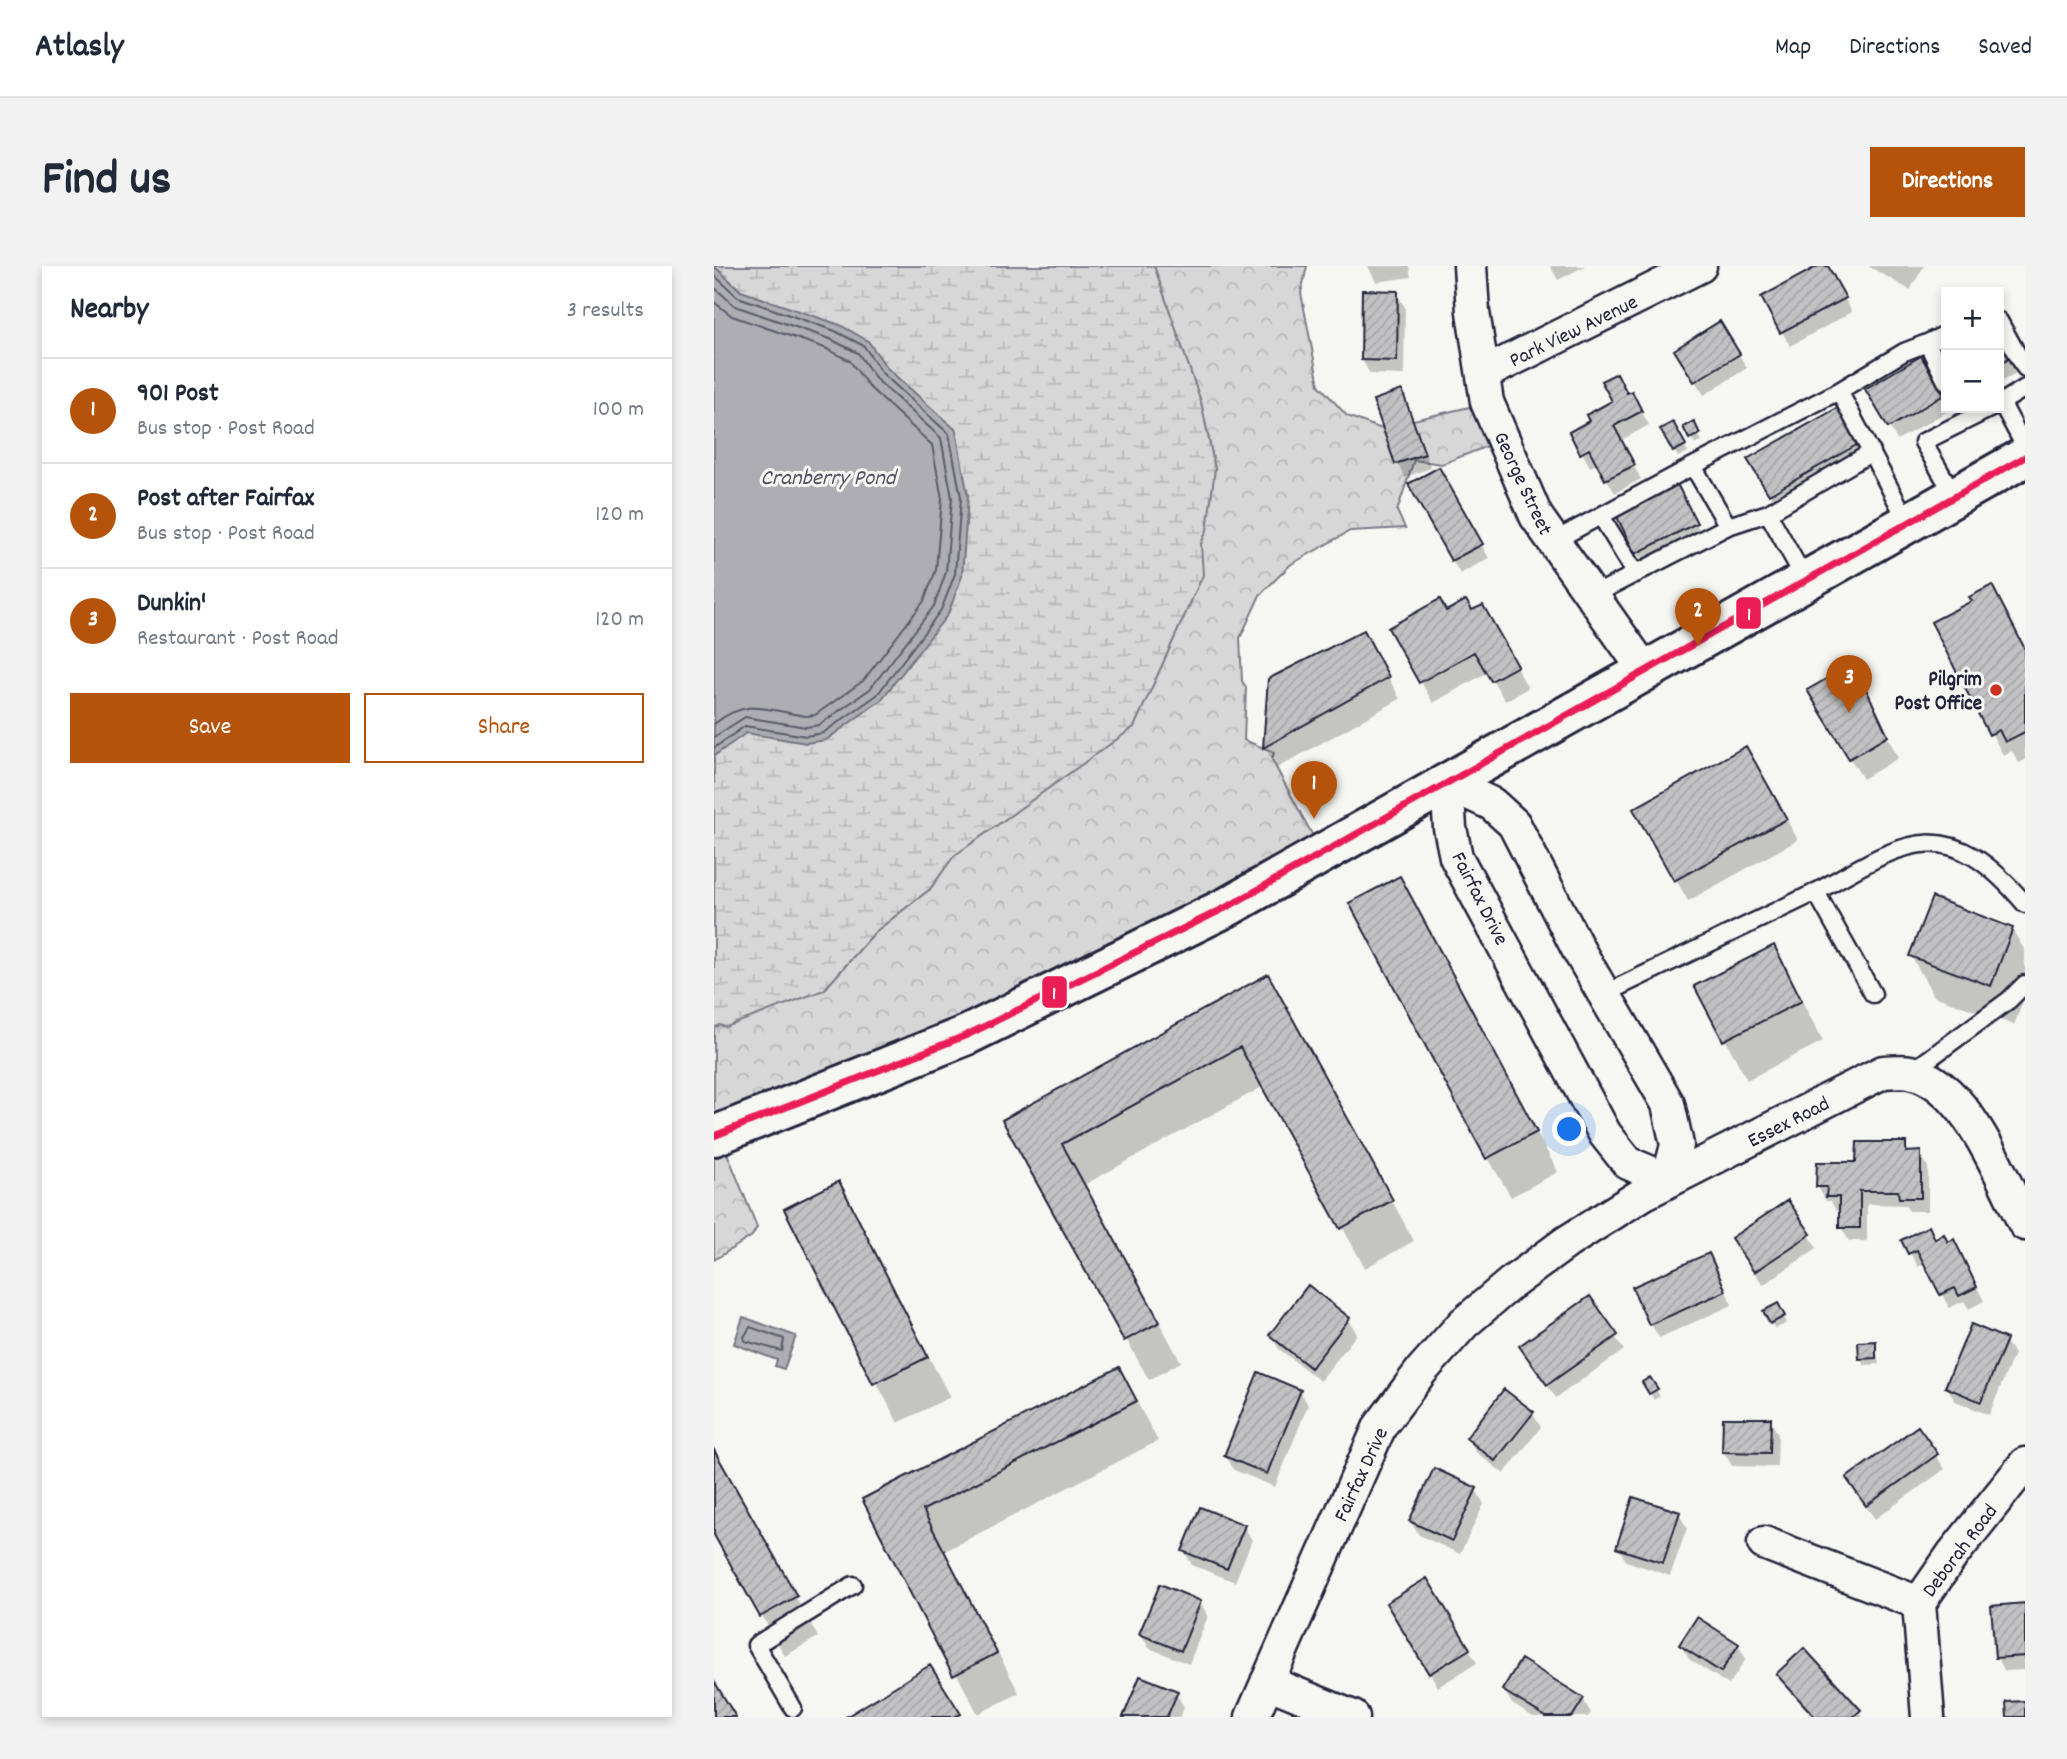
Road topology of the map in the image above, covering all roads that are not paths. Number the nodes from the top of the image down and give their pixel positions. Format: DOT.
graph roads {
  1 [pos="1470,266"];
  2 [pos="1700,266"];
  3 [pos="2004,330"];
  4 [pos="1941,336"];
  5 [pos="1927,343"];
  6 [pos="2025,368"];
  7 [pos="1941,371"];
  8 [pos="1483,374"];
  9 [pos="2025,388"];
  10 [pos="1839,391"];
  11 [pos="2004,401"];
  12 [pos="2002,413"];
  13 [pos="1963,414"];
  14 [pos="2025,447"];
  15 [pos="1872,452"];
  16 [pos="2025,457"];
  17 [pos="1693,466"];
  18 [pos="1955,496"];
  19 [pos="1768,513"];
  20 [pos="1601,516"];
  21 [pos="1908,523"];
  22 [pos="1728,527"];
  23 [pos="1552,542"];
  24 [pos="1636,574"];
  25 [pos="1807,581"];
  26 [pos="1592,596"];
  27 [pos="1646,672"];
  28 [pos="1447,783"];
  29 [pos="1816,892"];
  30 [pos="2025,904"];
  31 [pos="2025,984"];
  32 [pos="1604,994"];
  33 [pos="1873,994"];
  34 [pos="1911,1072"];
  35 [pos="714,1136"];
  36 [pos="1668,1180"];
  37 [pos="2025,1224"];
  38 [pos="2025,1464"];
  39 [pos="1764,1544"];
  40 [pos="853,1585"];
  41 [pos="1919,1603"];
  42 [pos="1267,1682"];
  43 [pos="793,1709"];
  44 [pos="1252,1717"];
  45 [pos="1353,1717"];
  46 [pos="1928,1717"];
  1 -- 8 [label="street, George Street"];
  2 -- 8 [label="street, Park View Avenue"];
  3 -- 6 [label="lane"];
  4 -- 5 [label="lane"];
  5 -- 7 [label="lane"];
  5 -- 10 [label="lane"];
  8 -- 23 [label="street, George Street"];
  9 -- 11 [label="lane"];
  10 -- 15 [label="lane"];
  10 -- 17 [label="lane"];
  12 -- 14 [label="lane"];
  13 -- 18 [label="lane"];
  15 -- 19 [label="lane"];
  15 -- 21 [label="lane"];
  16 -- 18 [label="main road"];
  17 -- 20 [label="lane"];
  17 -- 22 [label="lane"];
  18 -- 21 [label="main road"];
  19 -- 22 [label="lane"];
  19 -- 25 [label="lane"];
  20 -- 23 [label="lane"];
  20 -- 24 [label="lane"];
  21 -- 25 [label="main road"];
  22 -- 24 [label="lane"];
  23 -- 26 [label="street, George Street"];
  24 -- 26 [label="lane"];
  25 -- 27 [label="main road"];
  26 -- 27 [label="street, George Street"];
  27 -- 28 [label="main road"];
  28 -- 32 [label="street"];
  28 -- 35 [label="main road"];
  28 -- 36 [label="street, Fairfax Drive"];
  29 -- 30 [label="lane"];
  29 -- 32 [label="lane"];
  29 -- 33 [label="lane"];
  31 -- 34 [label="lane"];
  32 -- 36 [label="street"];
  34 -- 36 [label="street, Essex Road"];
  34 -- 37 [label="street"];
  36 -- 42 [label="street, Fairfax Drive"];
  38 -- 41 [label="street, Deborah Road"];
  39 -- 41 [label="street, Deborah Road"];
  40 -- 43 [label="lane"];
  41 -- 46 [label="street, Deborah Road"];
  42 -- 44 [label="street, Fairfax Drive"];
  42 -- 45 [label="street"];
}
